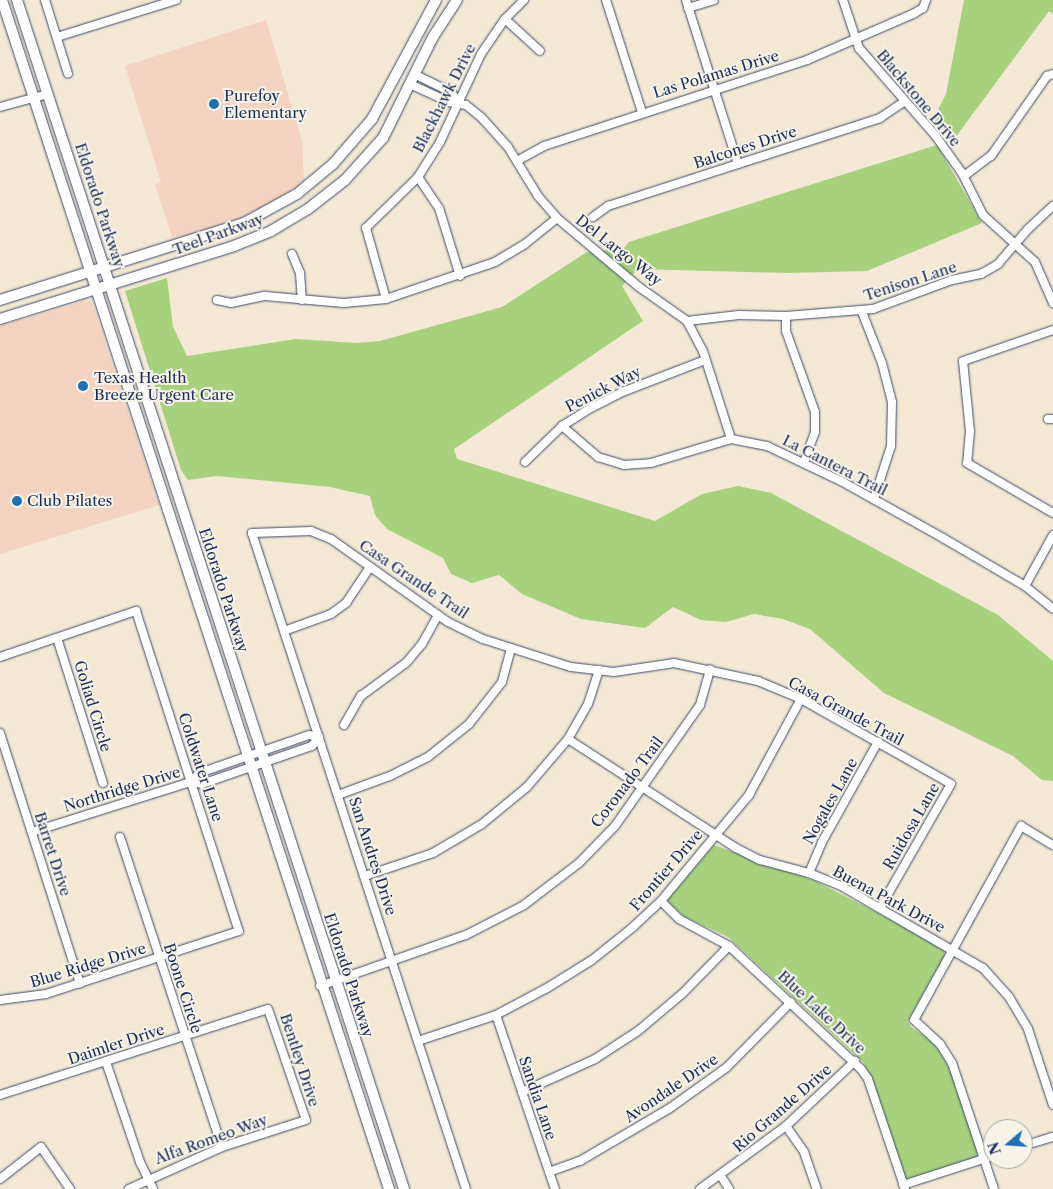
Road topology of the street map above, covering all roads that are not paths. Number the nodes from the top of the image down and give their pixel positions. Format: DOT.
graph roads {
  1 [pos="2,0"];
  2 [pos="17,0"];
  3 [pos="45,0"];
  4 [pos="176,0"];
  5 [pos="436,0"];
  6 [pos="457,0"];
  7 [pos="524,0"];
  8 [pos="606,0"];
  9 [pos="714,0"];
  10 [pos="843,0"];
  11 [pos="926,0"];
  12 [pos="160,2"];
  13 [pos="687,4"];
  14 [pos="505,19"];
  15 [pos="57,37"];
  16 [pos="856,40"];
  17 [pos="540,51"];
  18 [pos="400,68"];
  19 [pos="68,74"];
  20 [pos="1053,74"];
  21 [pos="395,78"];
  22 [pos="414,80"];
  23 [pos="714,90"];
  24 [pos="48,94"];
  25 [pos="34,98"];
  26 [pos="458,102"];
  27 [pos="904,102"];
  28 [pos="0,107"];
  29 [pos="642,112"];
  30 [pos="517,161"];
  31 [pos="738,164"];
  32 [pos="964,176"];
  33 [pos="418,177"];
  34 [pos="316,180"];
  35 [pos="327,194"];
  36 [pos="1053,206"];
  37 [pos="593,217"];
  38 [pos="557,218"];
  39 [pos="230,228"];
  40 [pos="1017,244"];
  41 [pos="234,246"];
  42 [pos="292,254"];
  43 [pos="105,269"];
  44 [pos="90,273"];
  45 [pos="460,276"];
  46 [pos="110,285"];
  47 [pos="95,290"];
  48 [pos="386,299"];
  49 [pos="0,300"];
  50 [pos="216,300"];
  51 [pos="302,300"];
  52 [pos="1053,303"];
  53 [pos="862,312"];
  54 [pos="786,316"];
  55 [pos="0,319"];
  56 [pos="687,321"];
  57 [pos="1053,330"];
  58 [pos="705,360"];
  59 [pos="562,426"];
  60 [pos="159,436"];
  61 [pos="731,439"];
  62 [pos="144,440"];
  63 [pos="524,462"];
  64 [pos="804,463"];
  65 [pos="874,499"];
  66 [pos="1053,513"];
  67 [pos="252,533"];
  68 [pos="1053,535"];
  69 [pos="370,568"];
  70 [pos="1025,586"];
  71 [pos="1053,609"];
  72 [pos="438,615"];
  73 [pos="284,631"];
  74 [pos="58,638"];
  75 [pos="512,648"];
  76 [pos="0,657"];
  77 [pos="599,670"];
  78 [pos="710,670"];
  79 [pos="801,699"];
  80 [pos="344,725"];
  81 [pos="0,733"];
  82 [pos="319,737"];
  83 [pos="568,738"];
  84 [pos="878,742"];
  85 [pos="260,751"];
  86 [pos="246,757"];
  87 [pos="264,762"];
  88 [pos="250,767"];
  89 [pos="191,782"];
  90 [pos="103,783"];
  91 [pos="951,784"];
  92 [pos="642,787"];
  93 [pos="338,794"];
  94 [pos="32,832"];
  95 [pos="715,834"];
  96 [pos="120,837"];
  97 [pos="1053,845"];
  98 [pos="808,873"];
  99 [pos="365,876"];
  100 [pos="661,901"];
  101 [pos="880,908"];
  102 [pos="239,930"];
  103 [pos="730,946"];
  104 [pos="953,949"];
  105 [pos="158,958"];
  106 [pos="393,962"];
  107 [pos="334,982"];
  108 [pos="80,984"];
  109 [pos="320,986"];
  110 [pos="0,1000"];
  111 [pos="791,1002"];
  112 [pos="268,1009"];
  113 [pos="496,1015"];
  114 [pos="185,1037"];
  115 [pos="418,1041"];
  116 [pos="855,1061"];
  117 [pos="106,1062"];
  118 [pos="522,1092"];
  119 [pos="0,1095"];
  120 [pos="1053,1104"];
  121 [pos="306,1120"];
  122 [pos="786,1126"];
  123 [pos="1053,1137"];
  124 [pos="1033,1143"];
  125 [pos="222,1147"];
  126 [pos="983,1152"];
  127 [pos="983,1159"];
  128 [pos="988,1169"];
  129 [pos="549,1172"];
  130 [pos="721,1176"];
  131 [pos="148,1178"];
  132 [pos="0,1179"];
  133 [pos="904,1187"];
  134 [pos="400,1188"];
  135 [pos="70,1189"];
  136 [pos="129,1189"];
  137 [pos="153,1189"];
  138 [pos="388,1189"];
  139 [pos="466,1189"];
  140 [pos="555,1189"];
  141 [pos="700,1189"];
  142 [pos="728,1189"];
  143 [pos="817,1189"];
  144 [pos="994,1189"];
  1 -- 25 [label="main road, Eldorado Parkway"];
  2 -- 24 [label="main road, Eldorado Parkway"];
  3 -- 15 [label="street"];
  4 -- 12 [label="street"];
  5 -- 18 [label="main road, Teel Parkway"];
  6 -- 22 [label="main road, Teel Parkway"];
  7 -- 14 [label="street, Blackhawk Drive"];
  8 -- 29 [label="street"];
  9 -- 13 [label="street"];
  10 -- 16 [label="street, Blackstone Drive"];
  11 -- 16 [label="street, Las Polamas Drive"];
  12 -- 15 [label="street"];
  13 -- 23 [label="street"];
  14 -- 17 [label="street"];
  14 -- 26 [label="street, Blackhawk Drive"];
  15 -- 19 [label="street"];
  16 -- 23 [label="street, Las Polamas Drive"];
  16 -- 27 [label="street, Blackstone Drive"];
  18 -- 21 [label="main road, Teel Parkway"];
  18 -- 22 [label="main road"];
  20 -- 32 [label="street"];
  21 -- 22 [label="main road"];
  21 -- 34 [label="main road, Teel Parkway"];
  22 -- 26 [label="street, Del Largo Way"];
  22 -- 35 [label="main road, Teel Parkway"];
  23 -- 29 [label="street, Las Polamas Drive"];
  23 -- 31 [label="street"];
  24 -- 25 [label="street"];
  24 -- 43 [label="main road, Eldorado Parkway"];
  25 -- 28 [label="street"];
  25 -- 44 [label="main road, Eldorado Parkway"];
  26 -- 30 [label="street, Del Largo Way"];
  26 -- 33 [label="street, Blackhawk Drive"];
  27 -- 31 [label="street, Balcones Drive"];
  27 -- 32 [label="street, Blackstone Drive"];
  29 -- 30 [label="street, Las Polamas Drive"];
  30 -- 38 [label="street, Del Largo Way"];
  31 -- 37 [label="street, Balcones Drive"];
  32 -- 40 [label="street, Blackstone Drive"];
  33 -- 45 [label="street"];
  33 -- 48 [label="street, Blackhawk Drive"];
  34 -- 35 [label="main road"];
  34 -- 39 [label="main road, Teel Parkway"];
  35 -- 41 [label="main road, Teel Parkway"];
  36 -- 40 [label="street, Tenison Lane"];
  38 -- 45 [label="street"];
  38 -- 56 [label="street, Del Largo Way"];
  39 -- 41 [label="main road"];
  39 -- 43 [label="main road, Teel Parkway"];
  40 -- 52 [label="street, Blackstone Drive"];
  40 -- 53 [label="street, Tenison Lane"];
  41 -- 46 [label="main road, Teel Parkway"];
  42 -- 51 [label="street"];
  43 -- 44 [label="main road, Teel Parkway"];
  43 -- 46 [label="main road, Eldorado Parkway"];
  44 -- 47 [label="main road, Eldorado Parkway"];
  44 -- 49 [label="main road, Teel Parkway"];
  45 -- 48 [label="street"];
  46 -- 47 [label="main road, Teel Parkway"];
  46 -- 60 [label="main road, Eldorado Parkway"];
  47 -- 55 [label="main road, Teel Parkway"];
  47 -- 62 [label="main road, Eldorado Parkway"];
  48 -- 51 [label="street"];
  50 -- 51 [label="street"];
  53 -- 54 [label="street, Tenison Lane"];
  53 -- 65 [label="street"];
  54 -- 56 [label="street, Tenison Lane"];
  54 -- 64 [label="street"];
  56 -- 58 [label="street"];
  57 -- 66 [label="street"];
  58 -- 59 [label="street, Penick Way"];
  58 -- 61 [label="street"];
  59 -- 61 [label="street, La Cantera Trail"];
  59 -- 63 [label="street, Penick Way"];
  60 -- 62 [label="main road"];
  60 -- 85 [label="main road, Eldorado Parkway"];
  61 -- 64 [label="street, La Cantera Trail"];
  62 -- 86 [label="main road, Eldorado Parkway"];
  64 -- 65 [label="street, La Cantera Trail"];
  65 -- 70 [label="street, La Cantera Trail"];
  67 -- 69 [label="street, Casa Grande Trail"];
  67 -- 73 [label="street, San Andres Drive"];
  68 -- 70 [label="street"];
  69 -- 72 [label="street, Casa Grande Trail"];
  69 -- 73 [label="street"];
  70 -- 71 [label="street, La Cantera Trail"];
  72 -- 75 [label="street, Casa Grande Trail"];
  72 -- 80 [label="street"];
  73 -- 82 [label="street, San Andres Drive"];
  74 -- 76 [label="street"];
  74 -- 89 [label="street, Coldwater Lane"];
  74 -- 90 [label="street, Goliad Circle"];
  75 -- 77 [label="street, Casa Grande Trail"];
  75 -- 93 [label="street"];
  77 -- 78 [label="street, Casa Grande Trail"];
  77 -- 83 [label="street"];
  78 -- 79 [label="street, Casa Grande Trail"];
  78 -- 92 [label="street, Coronado Trail"];
  79 -- 84 [label="street, Casa Grande Trail"];
  79 -- 95 [label="street, Frontier Drive"];
  81 -- 94 [label="street, Barret Drive"];
  82 -- 85 [label="street, Northridge Drive"];
  82 -- 87 [label="street, Northridge Drive"];
  82 -- 93 [label="street, San Andres Drive"];
  83 -- 92 [label="street, Buena Park Drive"];
  83 -- 99 [label="street"];
  84 -- 91 [label="street, Casa Grande Trail"];
  84 -- 98 [label="street, Nogales Lane"];
  85 -- 86 [label="street, Northridge Drive"];
  85 -- 87 [label="main road, Eldorado Parkway"];
  86 -- 88 [label="main road, Eldorado Parkway"];
  86 -- 89 [label="street, Northridge Drive"];
  87 -- 88 [label="street, Northridge Drive"];
  87 -- 107 [label="main road, Eldorado Parkway"];
  88 -- 89 [label="street, Northridge Drive"];
  88 -- 109 [label="main road, Eldorado Parkway"];
  89 -- 94 [label="street, Northridge Drive"];
  89 -- 102 [label="street, Coldwater Lane"];
  91 -- 101 [label="street, Ruidosa Lane"];
  92 -- 95 [label="street, Buena Park Drive"];
  92 -- 106 [label="street, Coronado Trail"];
  93 -- 99 [label="street, San Andres Drive"];
  94 -- 108 [label="street, Barret Drive"];
  95 -- 98 [label="street, Buena Park Drive"];
  95 -- 100 [label="street, Frontier Drive"];
  96 -- 105 [label="street, Boone Circle"];
  97 -- 104 [label="street"];
  98 -- 101 [label="street, Buena Park Drive"];
  99 -- 106 [label="street, San Andres Drive"];
  100 -- 103 [label="street, Blue Lake Drive"];
  100 -- 113 [label="street, Frontier Drive"];
  101 -- 104 [label="street, Buena Park Drive"];
  102 -- 105 [label="street, Blue Ridge Drive"];
  103 -- 111 [label="street, Blue Lake Drive"];
  103 -- 118 [label="street"];
  104 -- 120 [label="street, Buena Park Drive"];
  104 -- 126 [label="street"];
  105 -- 108 [label="street, Blue Ridge Drive"];
  105 -- 114 [label="street, Boone Circle"];
  106 -- 107 [label="street, Coronado Trail"];
  106 -- 115 [label="street, San Andres Drive"];
  107 -- 109 [label="street, Coronado Trail"];
  107 -- 134 [label="main road, Eldorado Parkway"];
  108 -- 110 [label="street, Blue Ridge Drive"];
  109 -- 138 [label="main road, Eldorado Parkway"];
  111 -- 116 [label="street, Blue Lake Drive"];
  111 -- 129 [label="street, Avondale Drive"];
  112 -- 114 [label="street, Daimler Drive"];
  112 -- 121 [label="street, Bentley Drive"];
  113 -- 115 [label="street, Frontier Drive"];
  113 -- 118 [label="street, Sandia Lane"];
  114 -- 117 [label="street, Daimler Drive"];
  114 -- 125 [label="street, Boone Circle"];
  115 -- 139 [label="street, San Andres Drive"];
  116 -- 122 [label="street, Rio Grande Drive"];
  116 -- 133 [label="street, Blue Lake Drive"];
  117 -- 119 [label="street, Daimler Drive"];
  117 -- 131 [label="street"];
  118 -- 129 [label="street, Sandia Lane"];
  121 -- 125 [label="street, Alfa Romeo Way"];
  122 -- 130 [label="street, Rio Grande Drive"];
  122 -- 143 [label="street"];
  123 -- 124 [label="street"];
  125 -- 131 [label="street, Alfa Romeo Way"];
  127 -- 133 [label="street"];
  128 -- 144 [label="street"];
  129 -- 140 [label="street, Sandia Lane"];
  130 -- 141 [label="street, Rio Grande Drive"];
  130 -- 142 [label="street"];
  131 -- 136 [label="street, Alfa Romeo Way"];
  131 -- 137 [label="street"];
  132 -- 135 [label="street"];
}
